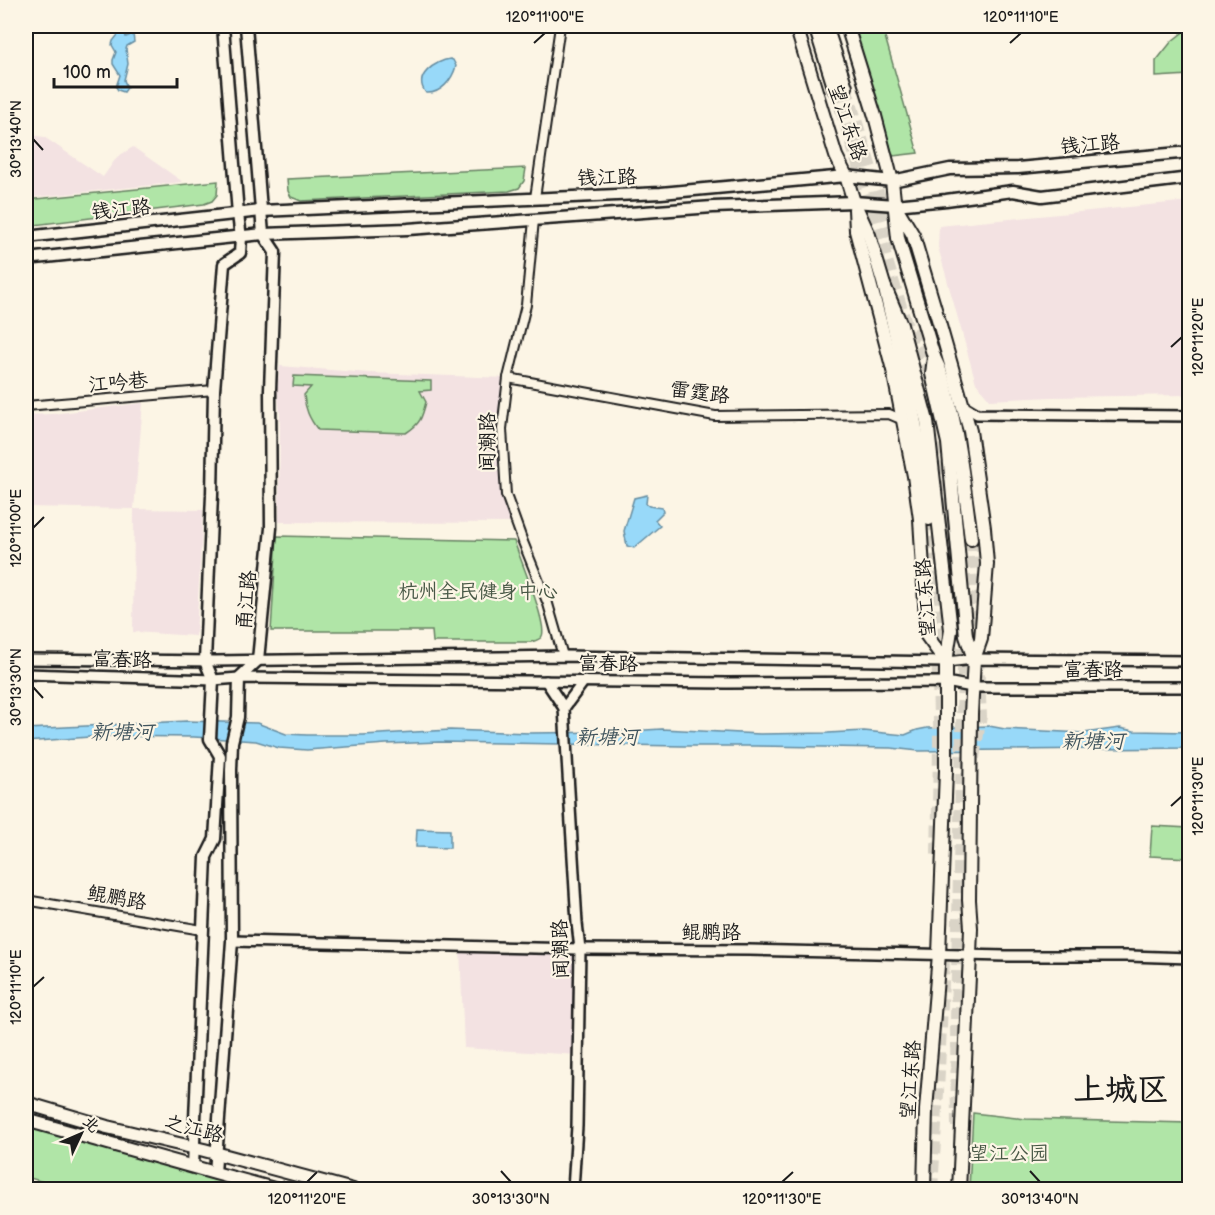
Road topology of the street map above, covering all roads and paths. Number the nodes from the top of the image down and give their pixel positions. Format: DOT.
graph roads {
  1 [pos="223,26"];
  2 [pos="246,26"];
  3 [pos="560,26"];
  4 [pos="789,26"];
  5 [pos="815,26"];
  6 [pos="826,26"];
  7 [pos="847,26"];
  8 [pos="797,30"];
  9 [pos="1190,152"];
  10 [pos="846,176"];
  11 [pos="1190,178"];
  12 [pos="892,181"];
  13 [pos="535,198"];
  14 [pos="854,202"];
  15 [pos="895,205"];
  16 [pos="261,211"];
  17 [pos="238,214"];
  18 [pos="534,220"];
  19 [pos="263,234"];
  20 [pos="26,237"];
  21 [pos="241,238"];
  22 [pos="26,259"];
  23 [pos="884,285"];
  24 [pos="934,357"];
  25 [pos="508,378"];
  26 [pos="214,390"];
  27 [pos="900,402"];
  28 [pos="962,405"];
  29 [pos="26,406"];
  30 [pos="889,414"];
  31 [pos="977,414"];
  32 [pos="1190,416"];
  33 [pos="904,421"];
  34 [pos="970,431"];
  35 [pos="929,519"];
  36 [pos="971,539"];
  37 [pos="563,656"];
  38 [pos="26,659"];
  39 [pos="974,659"];
  40 [pos="258,660"];
  41 [pos="205,661"];
  42 [pos="1190,661"];
  43 [pos="946,662"];
  44 [pos="26,674"];
  45 [pos="240,678"];
  46 [pos="213,680"];
  47 [pos="546,681"];
  48 [pos="584,681"];
  49 [pos="946,682"];
  50 [pos="972,687"];
  51 [pos="1190,687"];
  52 [pos="564,708"];
  53 [pos="26,900"];
  54 [pos="202,930"];
  55 [pos="232,941"];
  56 [pos="580,949"];
  57 [pos="939,954"];
  58 [pos="970,955"];
  59 [pos="1190,958"];
  60 [pos="26,1103"];
  61 [pos="26,1120"];
  62 [pos="194,1147"];
  63 [pos="218,1153"];
  64 [pos="193,1167"];
  65 [pos="215,1173"];
  66 [pos="278,1190"];
  67 [pos="353,1190"];
  68 [pos="573,1190"];
  69 [pos="924,1190"];
  70 [pos="959,1190"];
  1 -- 17 [label="main road"];
  2 -- 16 [label="main road, 甬江路"];
  3 -- 13 [label="street"];
  4 -- 8 [label="street"];
  5 -- 6 [label="main road"];
  7 -- 12 [label="main road, 望江东路"];
  8 -- 10 [label="main road, 望江东路"];
  9 -- 12 [label="main road, 钱江路"];
  10 -- 12 [label="main road, 钱江路"];
  10 -- 13 [label="main road, 钱江路"];
  10 -- 14 [label="main road, 望江东路"];
  11 -- 15 [label="main road, 钱江路"];
  12 -- 15 [label="main road, 望江东路"];
  13 -- 16 [label="main road, 钱江路"];
  14 -- 15 [label="main road, 钱江路"];
  14 -- 18 [label="main road, 钱江路"];
  14 -- 23 [label="main road, 望江东路"];
  14 -- 27 [label="main road"];
  15 -- 24 [label="main road, 望江东路"];
  15 -- 28 [label="main road"];
  16 -- 17 [label="main road, 钱江路"];
  16 -- 19 [label="main road, 甬江路"];
  17 -- 20 [label="main road, 钱江路"];
  17 -- 21 [label="main road"];
  18 -- 19 [label="main road, 钱江路"];
  18 -- 25 [label="street, 闻潮路"];
  19 -- 21 [label="main road, 钱江路"];
  19 -- 40 [label="main road, 甬江路"];
  21 -- 22 [label="main road, 钱江路"];
  21 -- 26 [label="main road, 甬江路"];
  23 -- 35 [label="main road"];
  23 -- 43 [label="main road, 望江东路"];
  24 -- 36 [label="main road"];
  24 -- 39 [label="main road, 望江东路"];
  25 -- 30 [label="street, 雷霆路"];
  25 -- 37 [label="street, 闻潮路"];
  26 -- 29 [label="street, 江吟巷"];
  26 -- 41 [label="main road, 甬江路"];
  27 -- 30 [label="street"];
  27 -- 33 [label="main road"];
  28 -- 31 [label="street"];
  28 -- 34 [label="main road"];
  30 -- 33 [label="street, 雷霆路"];
  31 -- 32 [label="street"];
  31 -- 34 [label="street"];
  33 -- 43 [label="main road"];
  34 -- 39 [label="main road"];
  37 -- 40 [label="street, 富春路"];
  37 -- 43 [label="street, 富春路"];
  38 -- 41 [label="street, 富春路"];
  39 -- 42 [label="street, 富春路"];
  39 -- 43 [label="street, 富春路"];
  39 -- 50 [label="main road"];
  40 -- 41 [label="street, 富春路"];
  40 -- 45 [label="main road, 甬江路"];
  41 -- 46 [label="main road, 甬江路"];
  43 -- 49 [label="main road, 望江东路"];
  44 -- 46 [label="street, 富春路"];
  45 -- 46 [label="street, 富春路"];
  45 -- 47 [label="street, 富春路"];
  45 -- 55 [label="main road"];
  46 -- 54 [label="main road, 甬江路"];
  47 -- 48 [label="street, 富春路"];
  47 -- 52 [label="street, 闻潮路"];
  48 -- 49 [label="street, 富春路"];
  48 -- 52 [label="street"];
  49 -- 50 [label="street, 富春路"];
  49 -- 57 [label="main road, 望江东路"];
  50 -- 51 [label="street, 富春路"];
  50 -- 58 [label="main road"];
  52 -- 56 [label="street, 闻潮路"];
  53 -- 54 [label="street, 鲲鹏路"];
  54 -- 62 [label="main road, 甬江路"];
  55 -- 56 [label="street, 鲲鹏路"];
  55 -- 63 [label="main road"];
  56 -- 57 [label="street, 鲲鹏路"];
  56 -- 68 [label="street, 闻潮路"];
  57 -- 58 [label="street, 鲲鹏路"];
  57 -- 69 [label="main road, 望江东路"];
  58 -- 59 [label="street, 鲲鹏路"];
  58 -- 70 [label="main road"];
  60 -- 62 [label="main road, 之江路"];
  61 -- 64 [label="main road, 之江路"];
  62 -- 63 [label="main road, 之江路"];
  62 -- 64 [label="main road, 甬江路"];
  63 -- 65 [label="main road"];
  63 -- 67 [label="main road, 之江路"];
  64 -- 65 [label="main road, 之江路"];
  65 -- 66 [label="main road, 之江路"];
}
